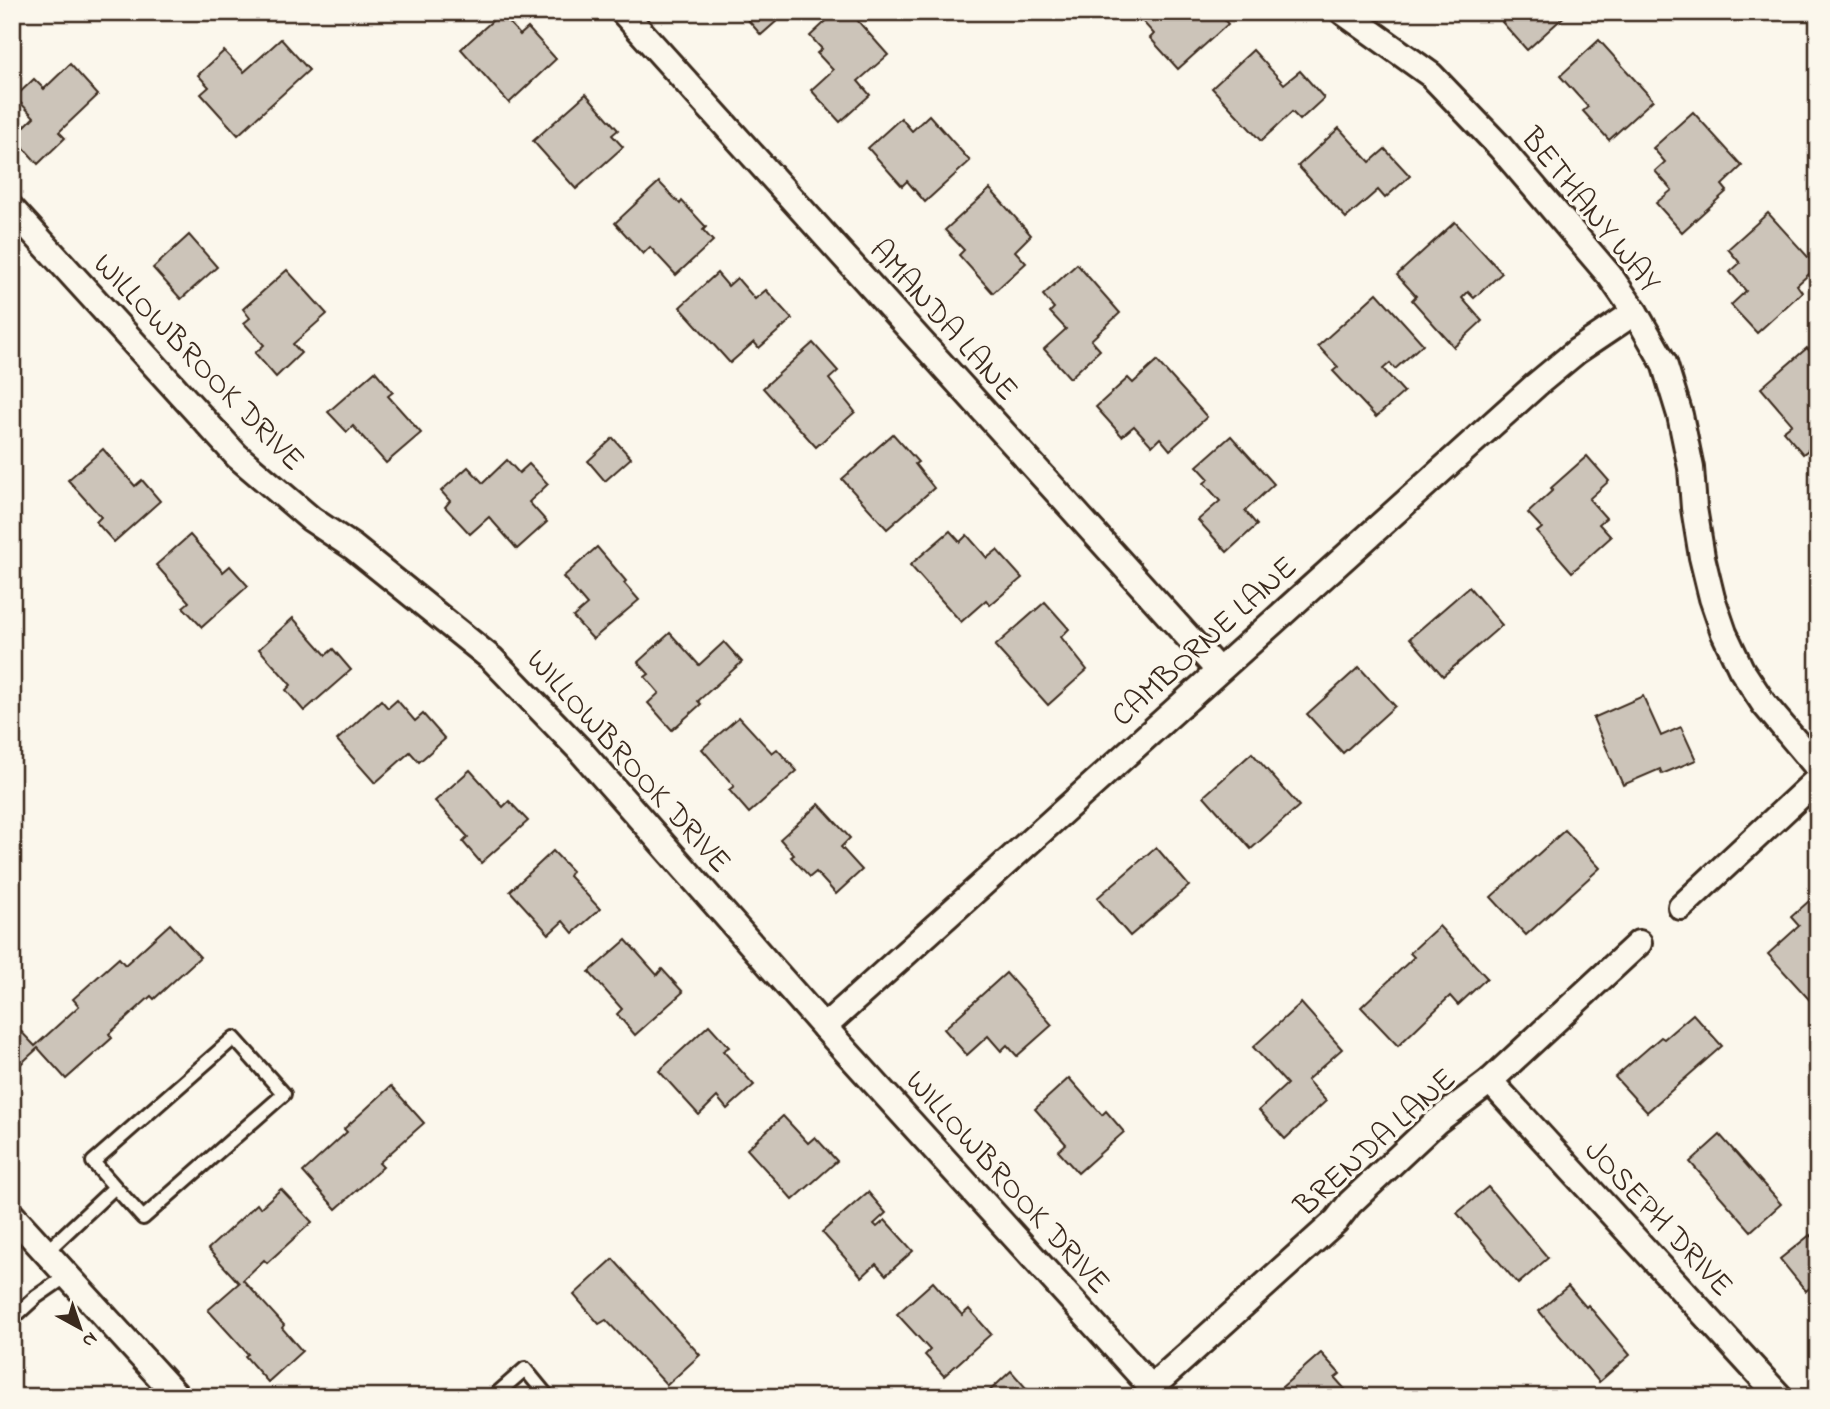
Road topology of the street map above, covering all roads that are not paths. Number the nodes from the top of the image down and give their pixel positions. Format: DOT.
graph roads {
  1 [pos="623,12"];
  2 [pos="1343,12"];
  3 [pos="12,209"];
  4 [pos="1635,312"];
  5 [pos="1218,670"];
  6 [pos="1818,768"];
  7 [pos="1818,779"];
  8 [pos="1681,907"];
  9 [pos="1639,943"];
  10 [pos="824,1027"];
  11 [pos="1490,1082"];
  12 [pos="115,1187"];
  13 [pos="12,1215"];
  14 [pos="46,1252"];
  15 [pos="68,1275"];
  16 [pos="12,1319"];
  17 [pos="1156,1392"];
  18 [pos="178,1397"];
  19 [pos="493,1397"];
  20 [pos="548,1397"];
  21 [pos="1780,1397"];
  1 -- 5 [label="street, AMANDA LANE"];
  2 -- 4 [label="street, BETHANY WAY"];
  3 -- 10 [label="street, WILLOWBROOK DRIVE"];
  4 -- 5 [label="street, CAMBORNE LANE"];
  4 -- 6 [label="street, BETHANY WAY"];
  5 -- 10 [label="street, CAMBORNE LANE"];
  7 -- 8 [label="street"];
  9 -- 11 [label="street, BRENDA LANE"];
  10 -- 17 [label="street, WILLOWBROOK DRIVE"];
  11 -- 17 [label="street, BRENDA LANE"];
  11 -- 21 [label="street, JOSEPH DRIVE"];
  12 -- 12 [label="lane"];
  12 -- 14 [label="lane"];
  13 -- 14 [label="street"];
  14 -- 15 [label="street"];
  15 -- 16 [label="lane"];
  15 -- 18 [label="street"];
  19 -- 20 [label="lane"];
}
